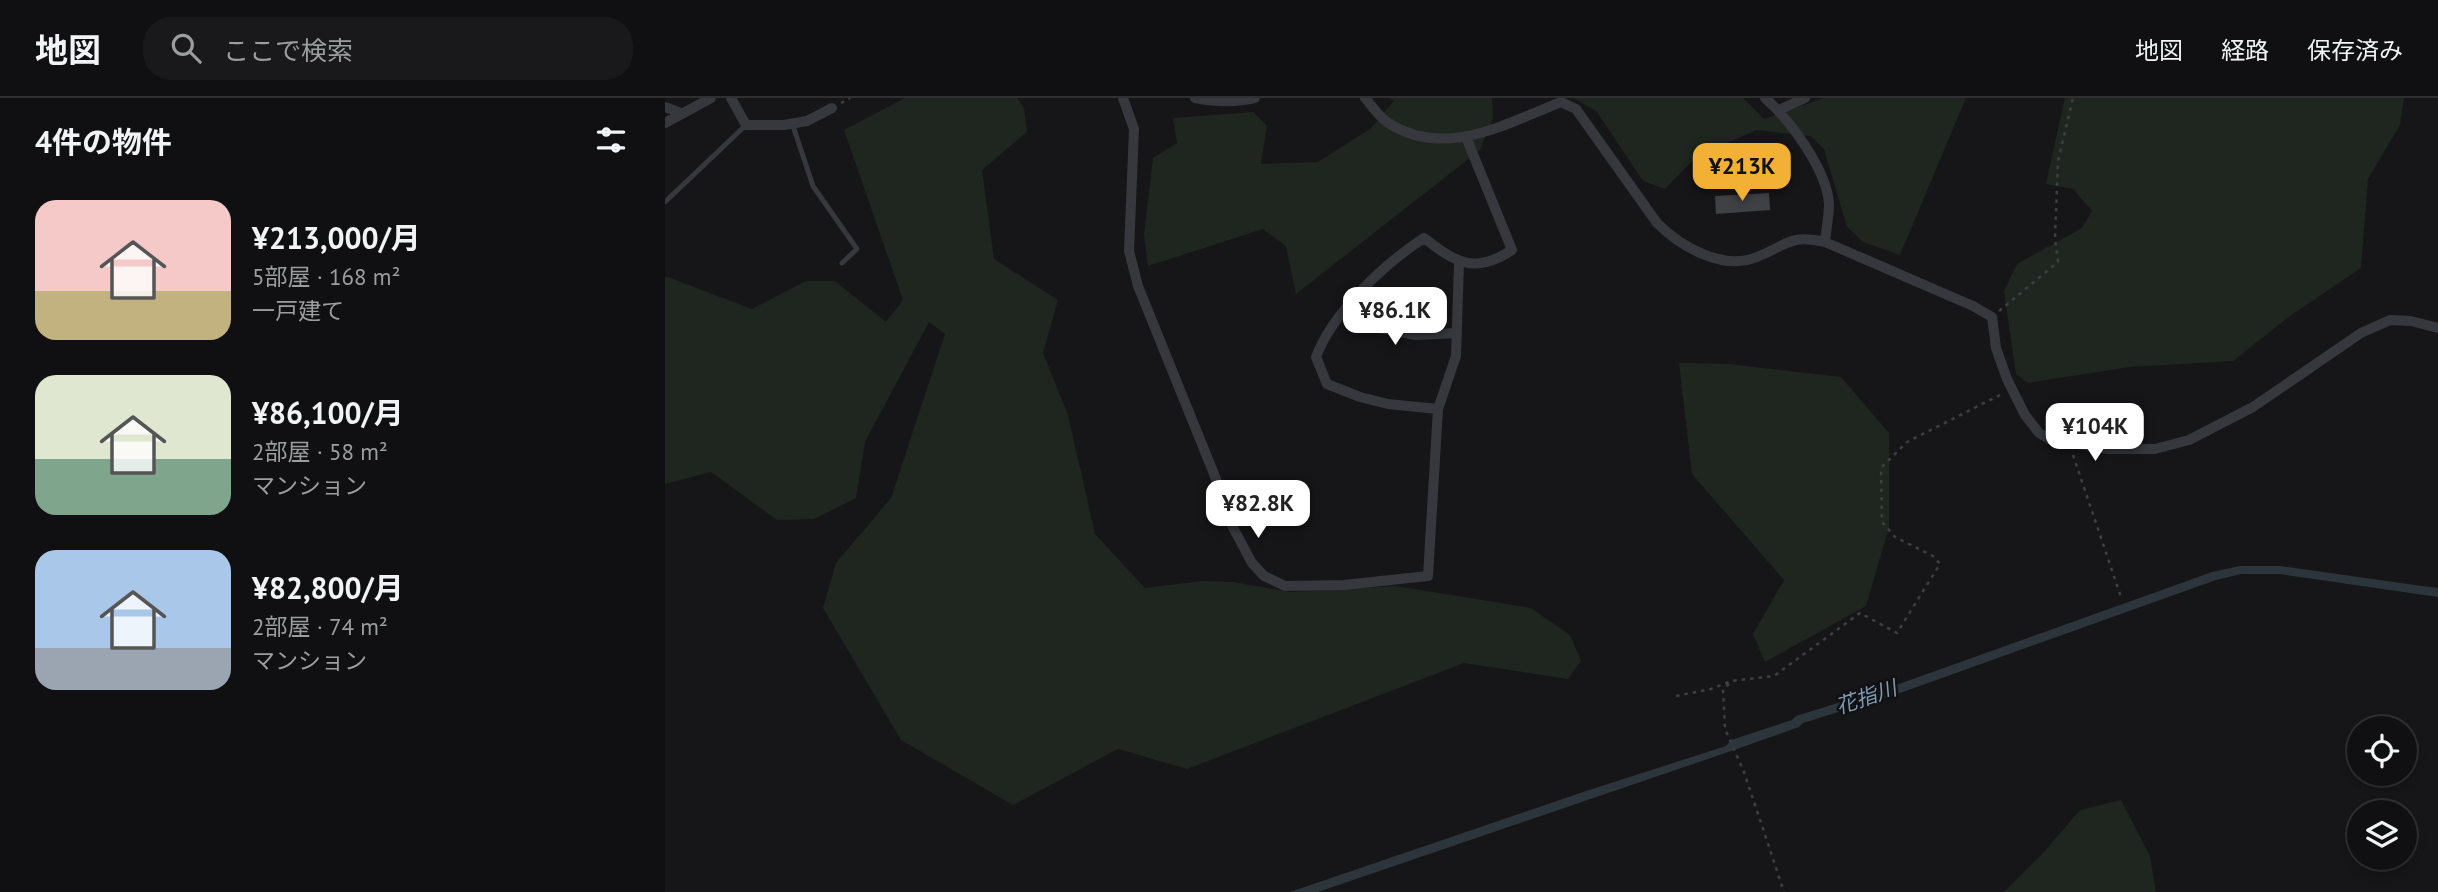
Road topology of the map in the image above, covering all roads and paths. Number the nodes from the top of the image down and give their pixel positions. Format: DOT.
graph roads {
  1 [pos="711,98"];
  2 [pos="731,98"];
  3 [pos="1123,98"];
  4 [pos="1195,98"];
  5 [pos="1255,98"];
  6 [pos="1365,98"];
  7 [pos="1765,98"];
  8 [pos="1805,98"];
  9 [pos="2073,98"];
  10 [pos="665,107"];
  11 [pos="832,108"];
  12 [pos="1779,110"];
  13 [pos="681,113"];
  14 [pos="665,123"];
  15 [pos="792,123"];
  16 [pos="746,125"];
  17 [pos="1466,137"];
  18 [pos="665,202"];
  19 [pos="1825,242"];
  20 [pos="842,263"];
  21 [pos="1459,263"];
  22 [pos="1343,312"];
  23 [pos="1992,317"];
  24 [pos="2438,328"];
  25 [pos="1457,333"];
  26 [pos="2013,390"];
  27 [pos="1438,409"];
  28 [pos="2069,442"];
  29 [pos="2121,597"];
  30 [pos="1731,681"];
  31 [pos="1676,696"];
  32 [pos="1784,892"];
  1 -- 13 [label="street"];
  2 -- 16 [label="street"];
  3 -- 27 [label="street"];
  4 -- 5 [label="street"];
  6 -- 17 [label="street"];
  7 -- 12 [label="street"];
  8 -- 12 [label="street"];
  9 -- 23 [label="path"];
  10 -- 13 [label="street"];
  11 -- 15 [label="street"];
  12 -- 19 [label="street"];
  13 -- 14 [label="street"];
  15 -- 16 [label="street"];
  15 -- 20 [label="lane"];
  16 -- 18 [label="lane"];
  17 -- 19 [label="street"];
  17 -- 21 [label="street"];
  19 -- 23 [label="street"];
  21 -- 22 [label="street"];
  21 -- 25 [label="street"];
  22 -- 25 [label="street"];
  22 -- 27 [label="street"];
  23 -- 26 [label="street"];
  24 -- 28 [label="street"];
  25 -- 27 [label="street"];
  26 -- 28 [label="street"];
  26 -- 30 [label="path"];
  28 -- 29 [label="path"];
  30 -- 31 [label="path"];
  30 -- 32 [label="path"];
}
